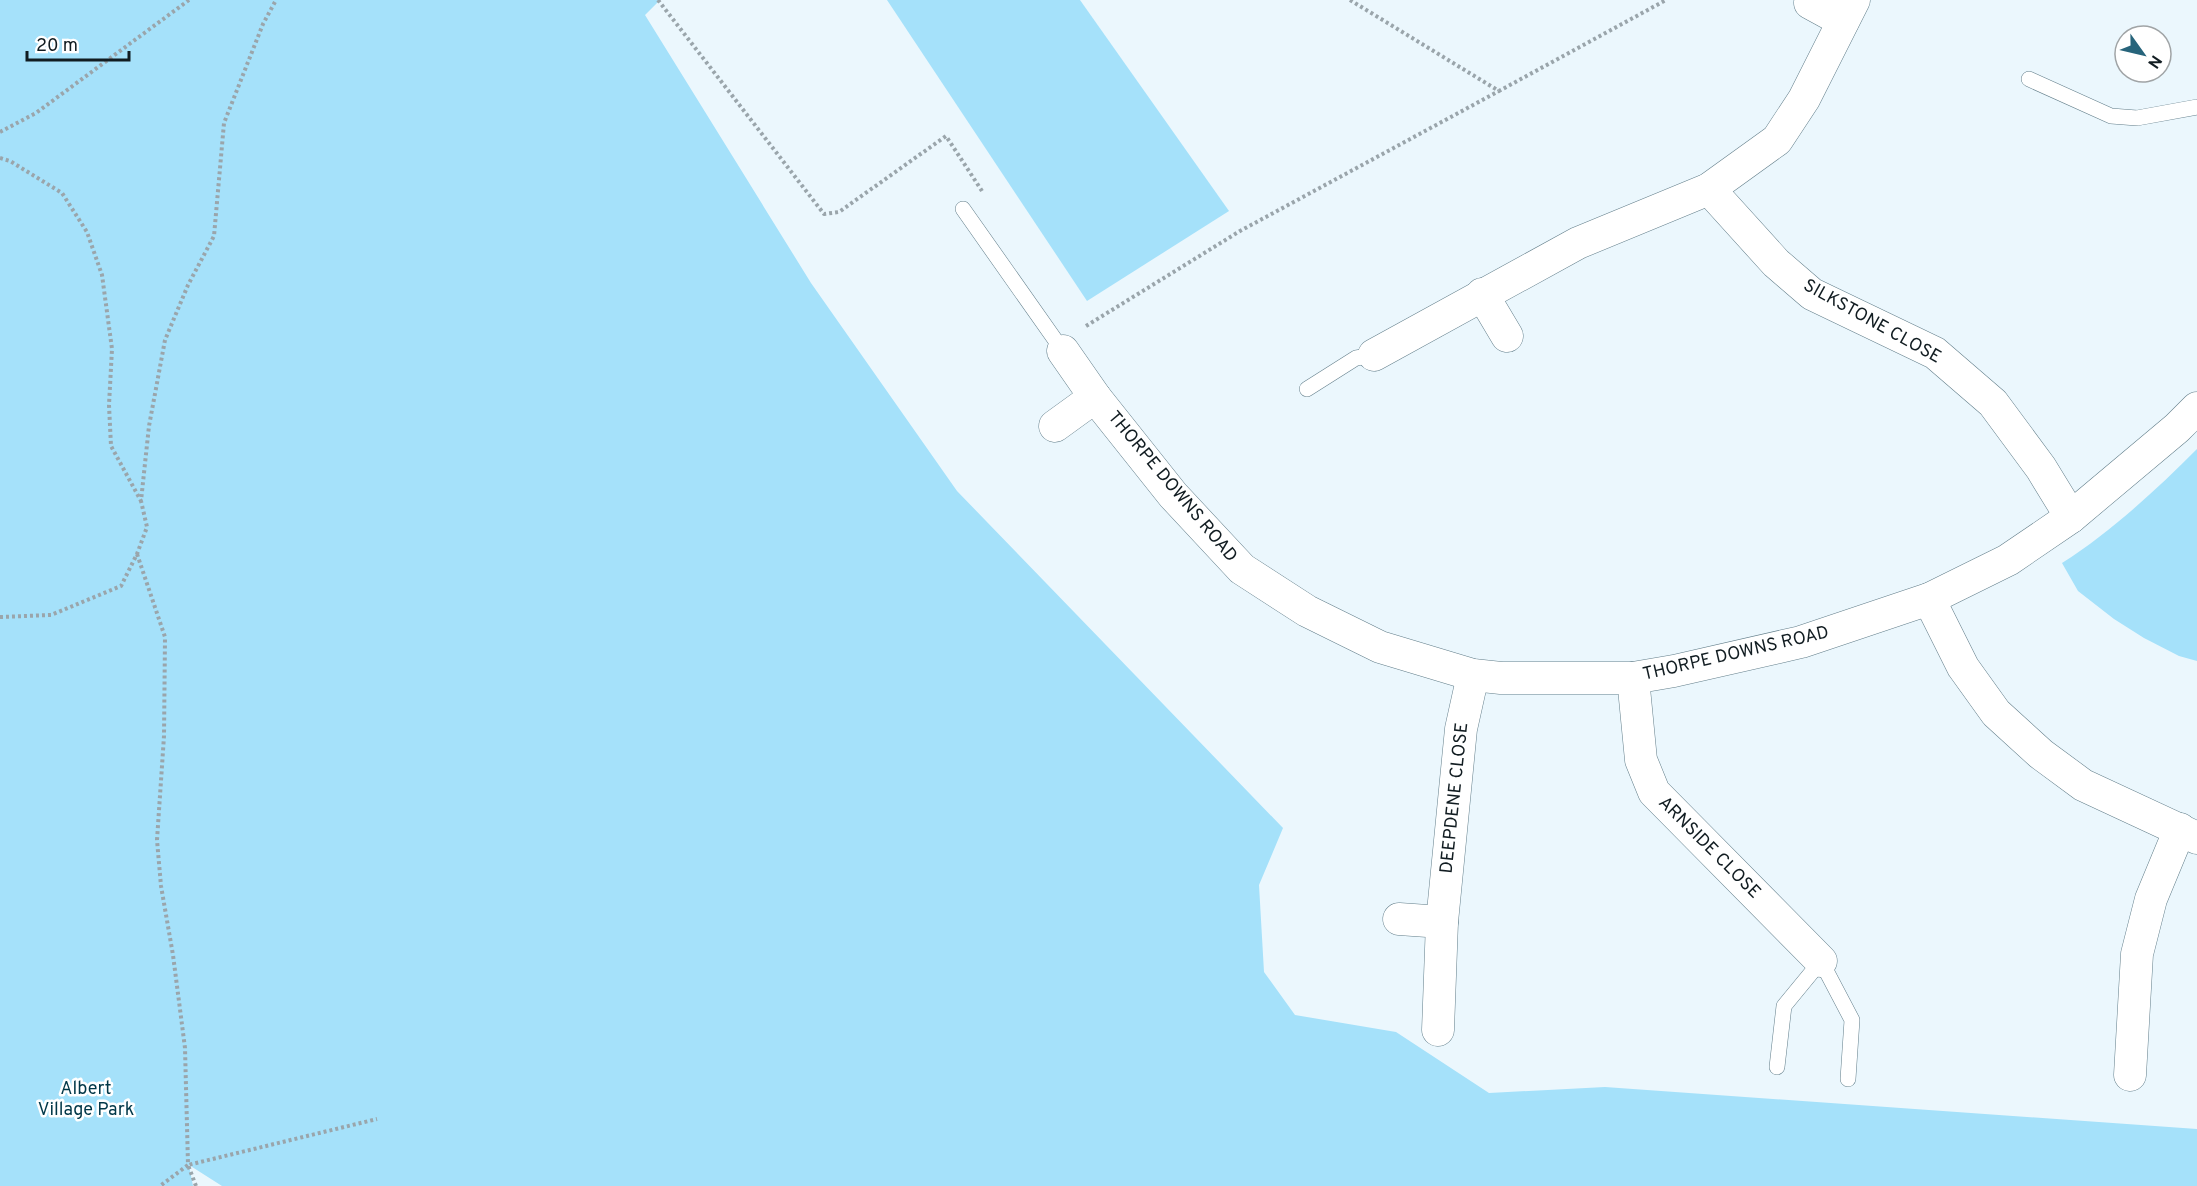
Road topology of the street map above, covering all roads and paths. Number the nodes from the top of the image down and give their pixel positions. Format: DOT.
graph roads {
  1 [pos="189,0"];
  2 [pos="276,0"];
  3 [pos="658,0"];
  4 [pos="1350,0"];
  5 [pos="1666,0"];
  6 [pos="1810,3"];
  7 [pos="1848,10"];
  8 [pos="2029,79"];
  9 [pos="1499,91"];
  10 [pos="2197,107"];
  11 [pos="0,132"];
  12 [pos="0,158"];
  13 [pos="1708,189"];
  14 [pos="984,193"];
  15 [pos="963,209"];
  16 [pos="1482,294"];
  17 [pos="1507,336"];
  18 [pos="1068,339"];
  19 [pos="1374,355"];
  20 [pos="1307,389"];
  21 [pos="1095,397"];
  22 [pos="2197,408"];
  23 [pos="1055,426"];
  24 [pos="141,501"];
  25 [pos="2072,517"];
  26 [pos="137,554"];
  27 [pos="1929,599"];
  28 [pos="0,617"];
  29 [pos="1473,675"];
  30 [pos="1633,678"];
  31 [pos="2188,833"];
  32 [pos="1399,919"];
  33 [pos="1442,922"];
  34 [pos="1821,961"];
  35 [pos="1437,1030"];
  36 [pos="1777,1067"];
  37 [pos="2130,1075"];
  38 [pos="1848,1079"];
  39 [pos="377,1119"];
  40 [pos="188,1165"];
  41 [pos="160,1186"];
  42 [pos="196,1186"];
  1 -- 11 [label="path"];
  2 -- 24 [label="path"];
  3 -- 14 [label="path"];
  4 -- 9 [label="path"];
  5 -- 9 [label="path"];
  6 -- 7 [label="street"];
  7 -- 13 [label="street"];
  8 -- 10 [label="lane"];
  9 -- 18 [label="path"];
  12 -- 24 [label="path"];
  13 -- 16 [label="street"];
  13 -- 25 [label="street, SILKSTONE CLOSE"];
  15 -- 18 [label="lane"];
  16 -- 17 [label="street"];
  16 -- 19 [label="street"];
  18 -- 21 [label="street, THORPE DOWNS ROAD"];
  19 -- 20 [label="lane"];
  21 -- 23 [label="street, THORPE DOWNS ROAD"];
  21 -- 29 [label="street, THORPE DOWNS ROAD"];
  22 -- 25 [label="street, THORPE DOWNS ROAD"];
  24 -- 26 [label="path"];
  25 -- 27 [label="street, THORPE DOWNS ROAD"];
  26 -- 28 [label="path"];
  26 -- 40 [label="path"];
  27 -- 30 [label="street, THORPE DOWNS ROAD"];
  27 -- 31 [label="street"];
  29 -- 30 [label="street, THORPE DOWNS ROAD"];
  29 -- 33 [label="street, DEEPDENE CLOSE"];
  30 -- 34 [label="street, ARNSIDE CLOSE"];
  31 -- 37 [label="street"];
  32 -- 33 [label="street"];
  33 -- 35 [label="street, DEEPDENE CLOSE"];
  34 -- 36 [label="lane"];
  34 -- 38 [label="lane"];
  39 -- 40 [label="path"];
  40 -- 41 [label="path"];
  40 -- 42 [label="path"];
}
